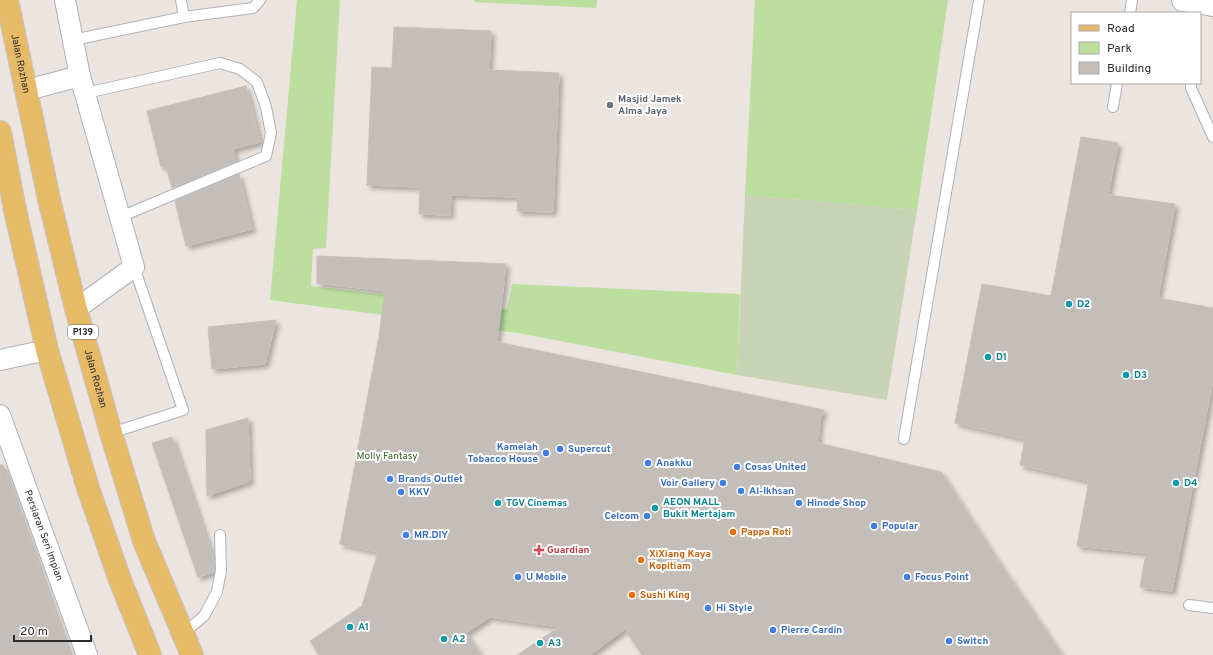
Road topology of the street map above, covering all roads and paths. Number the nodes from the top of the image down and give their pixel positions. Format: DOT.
graph roads {
  1 [pos="7,0"];
  2 [pos="65,0"];
  3 [pos="181,0"];
  4 [pos="260,0"];
  5 [pos="979,0"];
  6 [pos="1132,0"];
  7 [pos="1130,12"];
  8 [pos="184,17"];
  9 [pos="73,40"];
  10 [pos="1117,84"];
  11 [pos="1191,84"];
  12 [pos="83,85"];
  13 [pos="27,90"];
  14 [pos="1113,107"];
  15 [pos="0,132"];
  16 [pos="1213,137"];
  17 [pos="120,217"];
  18 [pos="134,267"];
  19 [pos="76,309"];
  20 [pos="47,350"];
  21 [pos="0,360"];
  22 [pos="0,415"];
  23 [pos="111,433"];
  24 [pos="904,439"];
  25 [pos="220,535"];
  26 [pos="1190,605"];
  27 [pos="1213,608"];
  28 [pos="182,634"];
  29 [pos="87,655"];
  30 [pos="150,655"];
  31 [pos="192,655"];
  1 -- 13 [label="main road, Jalan Rozhan / P139"];
  2 -- 9 [label="street"];
  3 -- 8 [label="lane"];
  4 -- 8 [label="lane"];
  5 -- 24 [label="lane"];
  6 -- 7 [label="lane"];
  8 -- 9 [label="lane"];
  9 -- 12 [label="street"];
  10 -- 14 [label="lane"];
  11 -- 16 [label="lane"];
  12 -- 13 [label="street"];
  12 -- 17 [label="street"];
  12 -- 17 [label="lane"];
  13 -- 19 [label="main road, Jalan Rozhan / P139"];
  15 -- 20 [label="main road"];
  17 -- 18 [label="street"];
  18 -- 19 [label="street"];
  18 -- 23 [label="lane"];
  19 -- 23 [label="main road, Jalan Rozhan / P139"];
  20 -- 21 [label="street"];
  20 -- 30 [label="main road"];
  22 -- 29 [label="street, Persiaran Seri Impian"];
  23 -- 28 [label="main road, Jalan Rozhan / P139"];
  25 -- 28 [label="lane"];
  26 -- 27 [label="lane"];
  28 -- 31 [label="main road, Jalan Rozhan / P139"];
}
